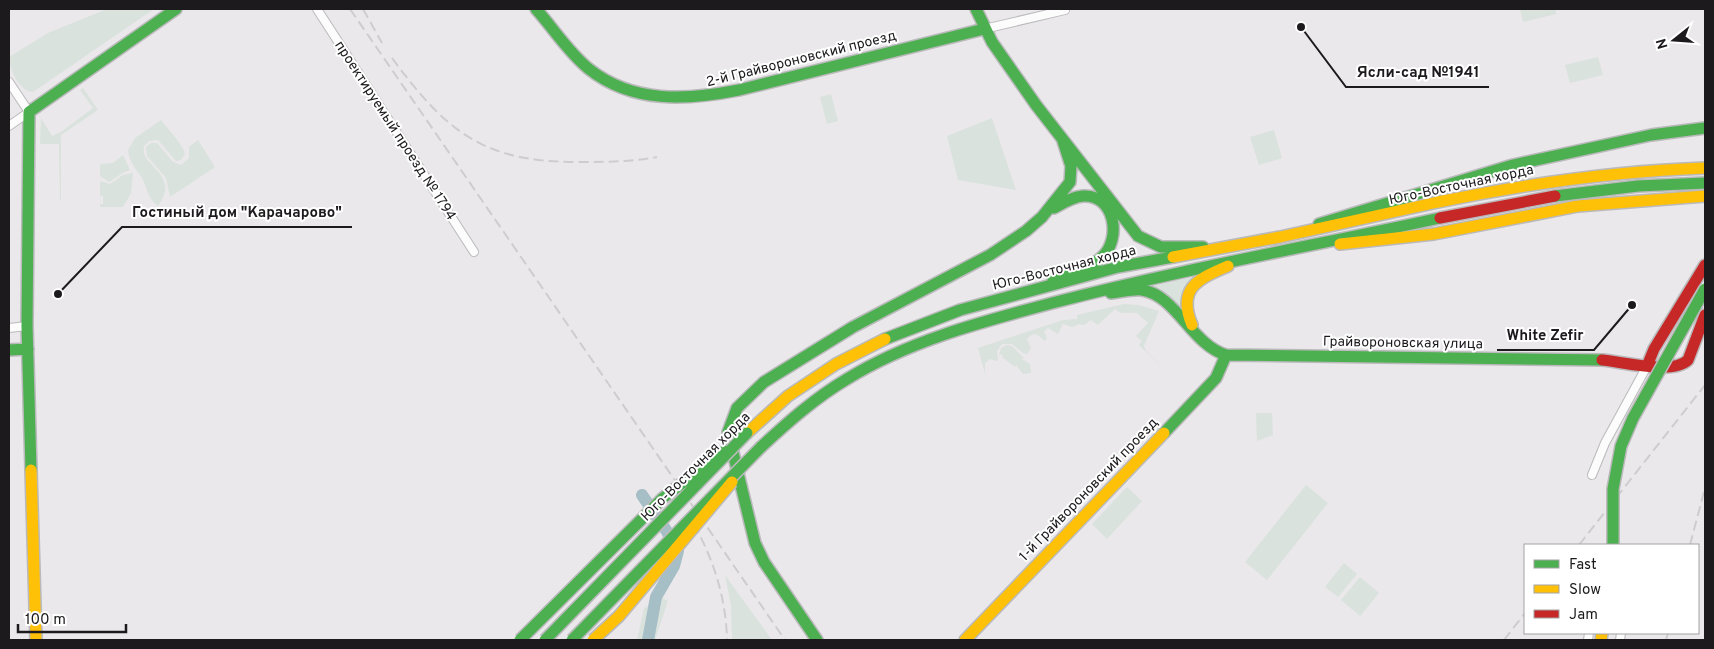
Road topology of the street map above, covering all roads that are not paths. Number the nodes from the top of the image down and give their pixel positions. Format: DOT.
graph roads {
  1 [pos="176,9"];
  2 [pos="317,9"];
  3 [pos="536,9"];
  4 [pos="976,9"];
  5 [pos="1065,10"];
  6 [pos="984,29"];
  7 [pos="9,82"];
  8 [pos="29,112"];
  9 [pos="9,126"];
  10 [pos="1703,128"];
  11 [pos="1063,142"];
  12 [pos="1705,168"];
  13 [pos="1705,183"];
  14 [pos="1705,196"];
  15 [pos="1048,212"];
  16 [pos="1280,237"];
  17 [pos="1235,244"];
  18 [pos="1306,248"];
  19 [pos="474,252"];
  20 [pos="1238,261"];
  21 [pos="1703,269"];
  22 [pos="1705,289"];
  23 [pos="1013,295"];
  24 [pos="1066,299"];
  25 [pos="1705,315"];
  26 [pos="27,326"];
  27 [pos="9,328"];
  28 [pos="1196,334"];
  29 [pos="28,349"];
  30 [pos="9,350"];
  31 [pos="1226,355"];
  32 [pos="1647,366"];
  33 [pos="747,433"];
  34 [pos="761,447"];
  35 [pos="1592,475"];
  36 [pos="1613,544"];
  37 [pos="36,640"];
  38 [pos="520,640"];
  39 [pos="545,640"];
  40 [pos="572,640"];
  41 [pos="593,640"];
  42 [pos="817,640"];
  43 [pos="965,640"];
  1 -- 8 [label="main road"];
  2 -- 19 [label="street, проектируемый проезд № 1794"];
  3 -- 6 [label="main road, 2-й Грайвороновский проезд"];
  4 -- 6 [label="main road"];
  5 -- 6 [label="street"];
  6 -- 11 [label="main road"];
  7 -- 8 [label="street"];
  8 -- 9 [label="street"];
  8 -- 26 [label="main road"];
  10 -- 16 [label="main road"];
  11 -- 15 [label="main road"];
  11 -- 17 [label="main road"];
  12 -- 16 [label="main road, Юго-Восточная хорда, bridge"];
  13 -- 18 [label="main road, Юго-Восточная хорда, bridge"];
  14 -- 18 [label="main road"];
  15 -- 23 [label="main road"];
  15 -- 42 [label="main road"];
  16 -- 17 [label="main road, Юго-Восточная хорда"];
  17 -- 23 [label="main road, Юго-Восточная хорда"];
  18 -- 20 [label="main road, Юго-Восточная хорда"];
  20 -- 24 [label="main road, Юго-Восточная хорда"];
  20 -- 28 [label="main road"];
  21 -- 32 [label="main road"];
  22 -- 36 [label="main road, bridge"];
  23 -- 33 [label="main road, Юго-Восточная хорда"];
  24 -- 28 [label="main road, Грайвороновская улица"];
  24 -- 34 [label="main road, Юго-Восточная хорда"];
  25 -- 32 [label="main road, Грайвороновская улица"];
  26 -- 27 [label="street"];
  26 -- 29 [label="main road"];
  28 -- 31 [label="main road, Грайвороновская улица"];
  29 -- 30 [label="main road"];
  29 -- 37 [label="main road"];
  31 -- 32 [label="main road, Грайвороновская улица"];
  31 -- 43 [label="main road, 1-й Грайвороновский проезд"];
  32 -- 35 [label="street"];
  33 -- 38 [label="main road, bridge"];
  33 -- 39 [label="main road, Юго-Восточная хорда, bridge"];
  34 -- 40 [label="main road, Юго-Восточная хорда, bridge"];
  34 -- 41 [label="main road, bridge"];
}
